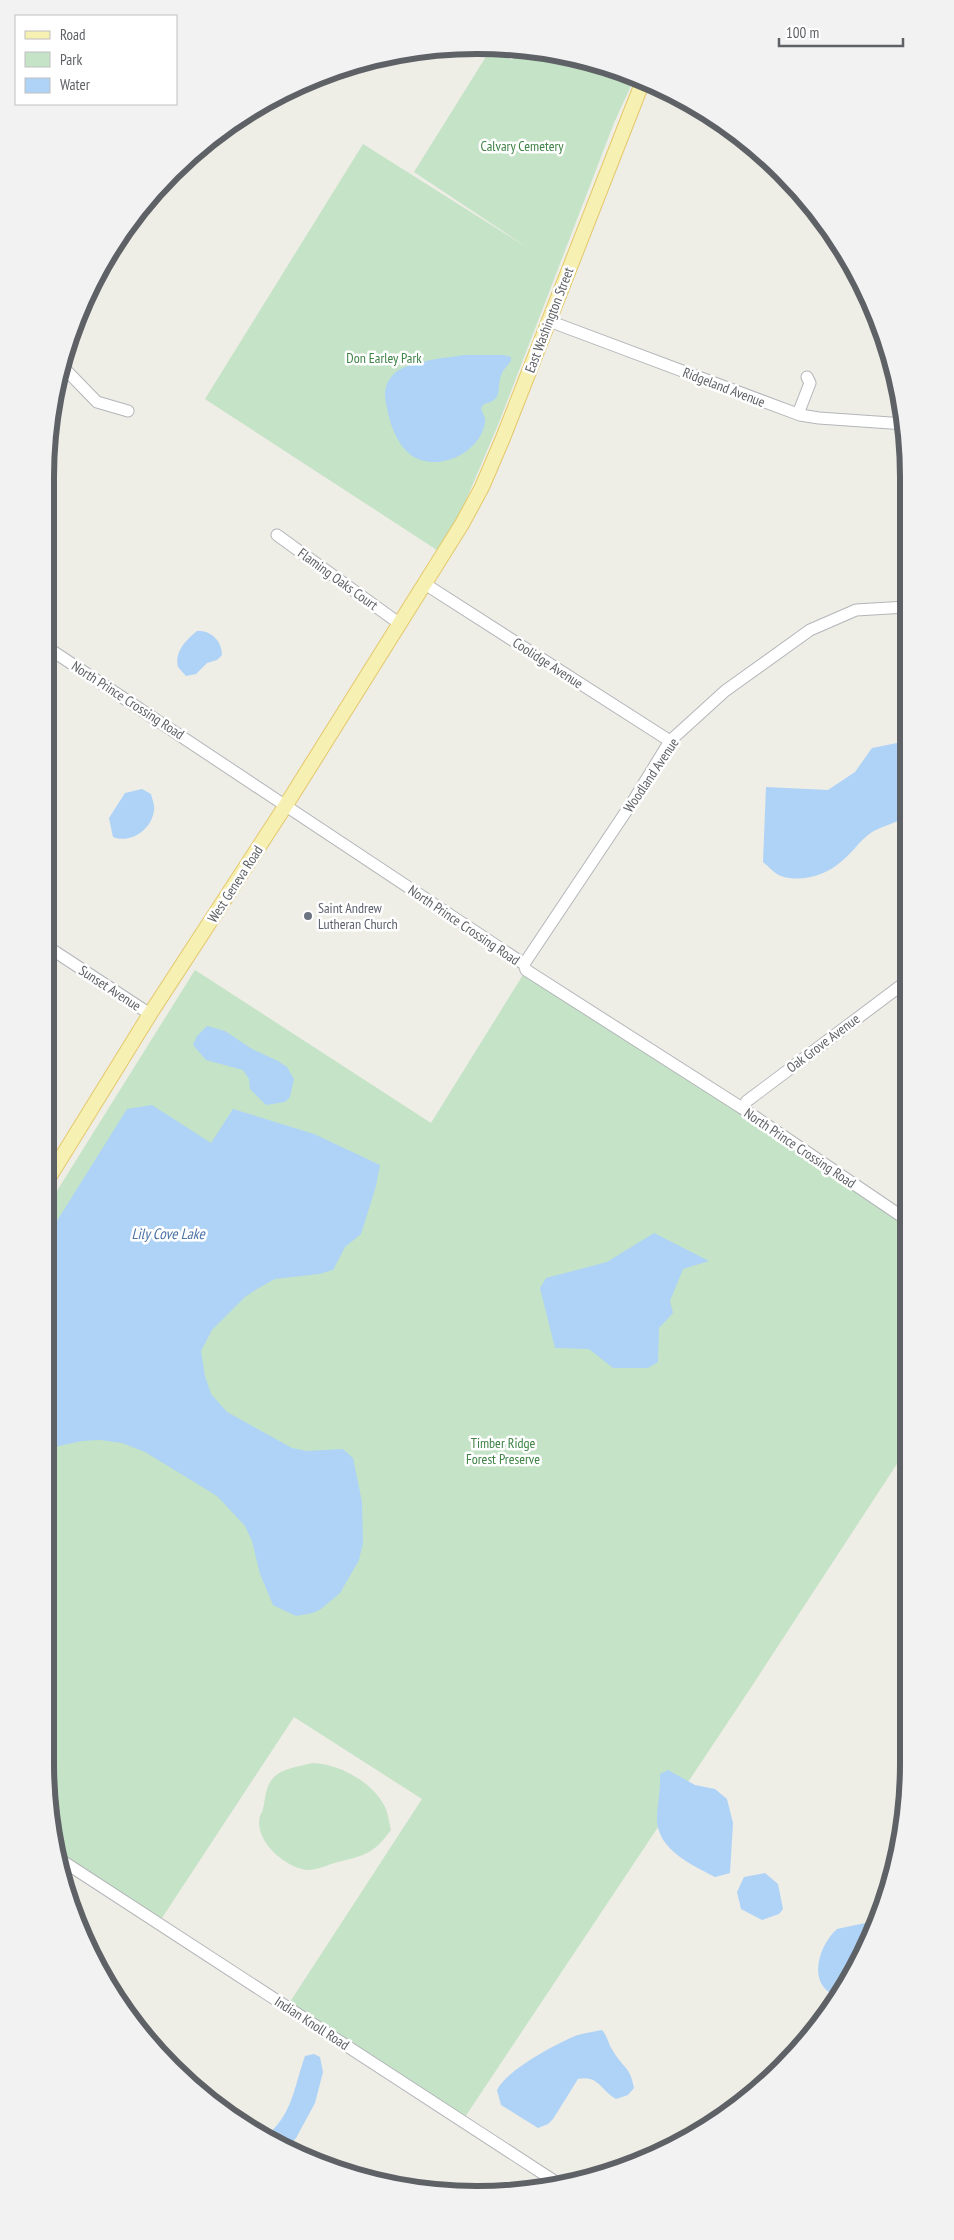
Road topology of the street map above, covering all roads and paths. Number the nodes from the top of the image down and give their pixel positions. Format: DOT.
graph roads {
  1 [pos="640,87"];
  2 [pos="549,321"];
  3 [pos="67,371"];
  4 [pos="807,377"];
  5 [pos="128,411"];
  6 [pos="798,414"];
  7 [pos="897,423"];
  8 [pos="277,534"];
  9 [pos="425,584"];
  10 [pos="900,607"];
  11 [pos="400,624"];
  12 [pos="54,652"];
  13 [pos="670,741"];
  14 [pos="286,805"];
  15 [pos="54,951"];
  16 [pos="524,964"];
  17 [pos="900,986"];
  18 [pos="150,1014"];
  19 [pos="742,1108"];
  20 [pos="54,1169"];
  21 [pos="900,1215"];
  22 [pos="66,1863"];
  23 [pos="552,2179"];
  1 -- 2 [label="main road, East Washington Street"];
  2 -- 6 [label="street, Ridgeland Avenue"];
  2 -- 9 [label="main road, East Washington Street"];
  3 -- 5 [label="street"];
  4 -- 6 [label="street"];
  6 -- 7 [label="street, Ridgeland Avenue"];
  8 -- 11 [label="street, Flaming Oaks Court"];
  9 -- 11 [label="main road, West Geneva Road"];
  9 -- 13 [label="street, Coolidge Avenue"];
  10 -- 13 [label="street, Woodland Avenue"];
  11 -- 14 [label="main road, West Geneva Road"];
  12 -- 14 [label="street, North Prince Crossing Road"];
  13 -- 16 [label="street, Woodland Avenue"];
  14 -- 16 [label="street, North Prince Crossing Road"];
  14 -- 18 [label="main road, West Geneva Road"];
  15 -- 18 [label="street, Sunset Avenue"];
  16 -- 19 [label="street, North Prince Crossing Road"];
  17 -- 19 [label="street, Oak Grove Avenue"];
  18 -- 20 [label="main road, West Geneva Road"];
  19 -- 21 [label="street, North Prince Crossing Road"];
  22 -- 23 [label="street, Indian Knoll Road"];
}
